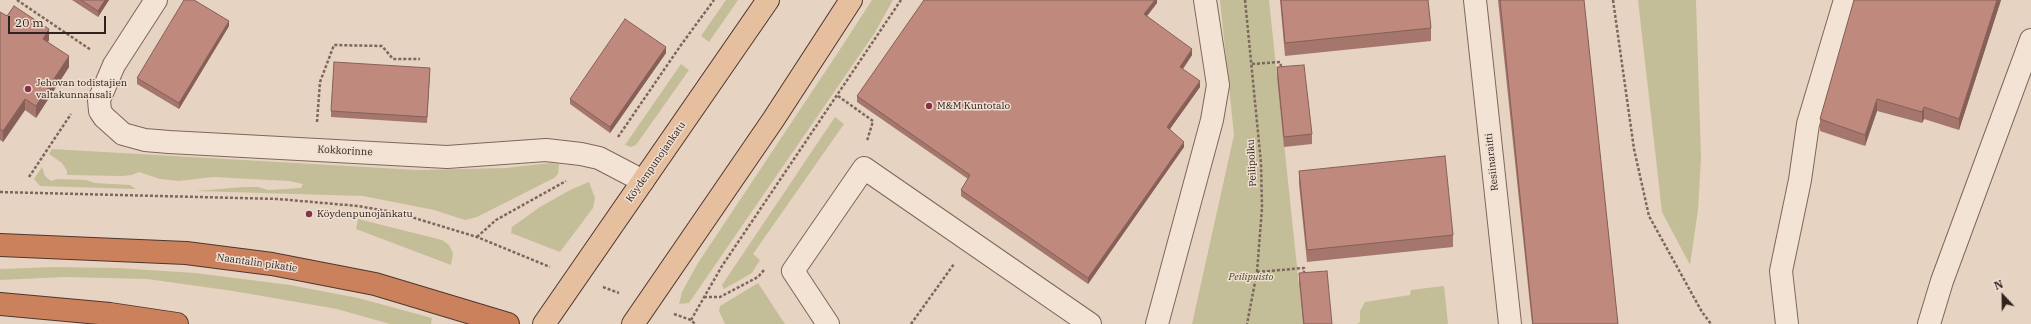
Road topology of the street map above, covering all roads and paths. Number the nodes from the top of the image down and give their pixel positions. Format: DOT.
graph roads {
  1 [pos="17,0"];
  2 [pos="156,0"];
  3 [pos="768,0"];
  4 [pos="851,0"];
  5 [pos="901,0"];
  6 [pos="1205,0"];
  7 [pos="1245,0"];
  8 [pos="1474,0"];
  9 [pos="1613,0"];
  10 [pos="1845,0"];
  11 [pos="2031,40"];
  12 [pos="420,59"];
  13 [pos="1252,64"];
  14 [pos="114,65"];
  15 [pos="1281,66"];
  16 [pos="66,121"];
  17 [pos="315,150"];
  18 [pos="29,177"];
  19 [pos="643,181"];
  20 [pos="0,192"];
  21 [pos="0,245"];
  22 [pos="955,262"];
  23 [pos="793,271"];
  24 [pos="1257,272"];
  25 [pos="1304,272"];
  26 [pos="576,277"];
  27 [pos="704,298"];
  28 [pos="0,304"];
  29 [pos="648,304"];
  30 [pos="691,320"];
  31 [pos="176,324"];
  32 [pos="508,324"];
  33 [pos="544,324"];
  34 [pos="633,324"];
  35 [pos="695,324"];
  36 [pos="828,324"];
  37 [pos="911,324"];
  38 [pos="1090,324"];
  39 [pos="1157,324"];
  40 [pos="1247,324"];
  41 [pos="1510,324"];
  42 [pos="1711,324"];
  43 [pos="1787,324"];
  44 [pos="1930,324"];
  1 -- 14 [label="path"];
  2 -- 14 [label="street, Kokkorinne"];
  3 -- 19 [label="main road, Köydenpunojankatu"];
  4 -- 29 [label="main road"];
  5 -- 27 [label="path"];
  6 -- 39 [label="street"];
  7 -- 13 [label="path, Peilipolku"];
  8 -- 41 [label="street, Resiinaraitti"];
  9 -- 42 [label="path"];
  10 -- 43 [label="street"];
  11 -- 44 [label="street"];
  12 -- 17 [label="path"];
  13 -- 15 [label="path"];
  13 -- 24 [label="path, Peilipolku"];
  14 -- 17 [label="street, Kokkorinne"];
  16 -- 18 [label="path"];
  17 -- 19 [label="street, Kokkorinne"];
  19 -- 26 [label="main road, Köydenpunojankatu"];
  20 -- 26 [label="path"];
  21 -- 32 [label="highway, Naantalin pikatie"];
  22 -- 37 [label="path"];
  23 -- 27 [label="path"];
  23 -- 36 [label="street"];
  23 -- 38 [label="street"];
  24 -- 25 [label="path"];
  24 -- 40 [label="path, Peilipolku"];
  26 -- 29 [label="path"];
  26 -- 33 [label="main road, Köydenpunojankatu"];
  27 -- 30 [label="path"];
  28 -- 31 [label="highway"];
  29 -- 30 [label="path"];
  29 -- 34 [label="main road"];
  30 -- 35 [label="path"];
}
